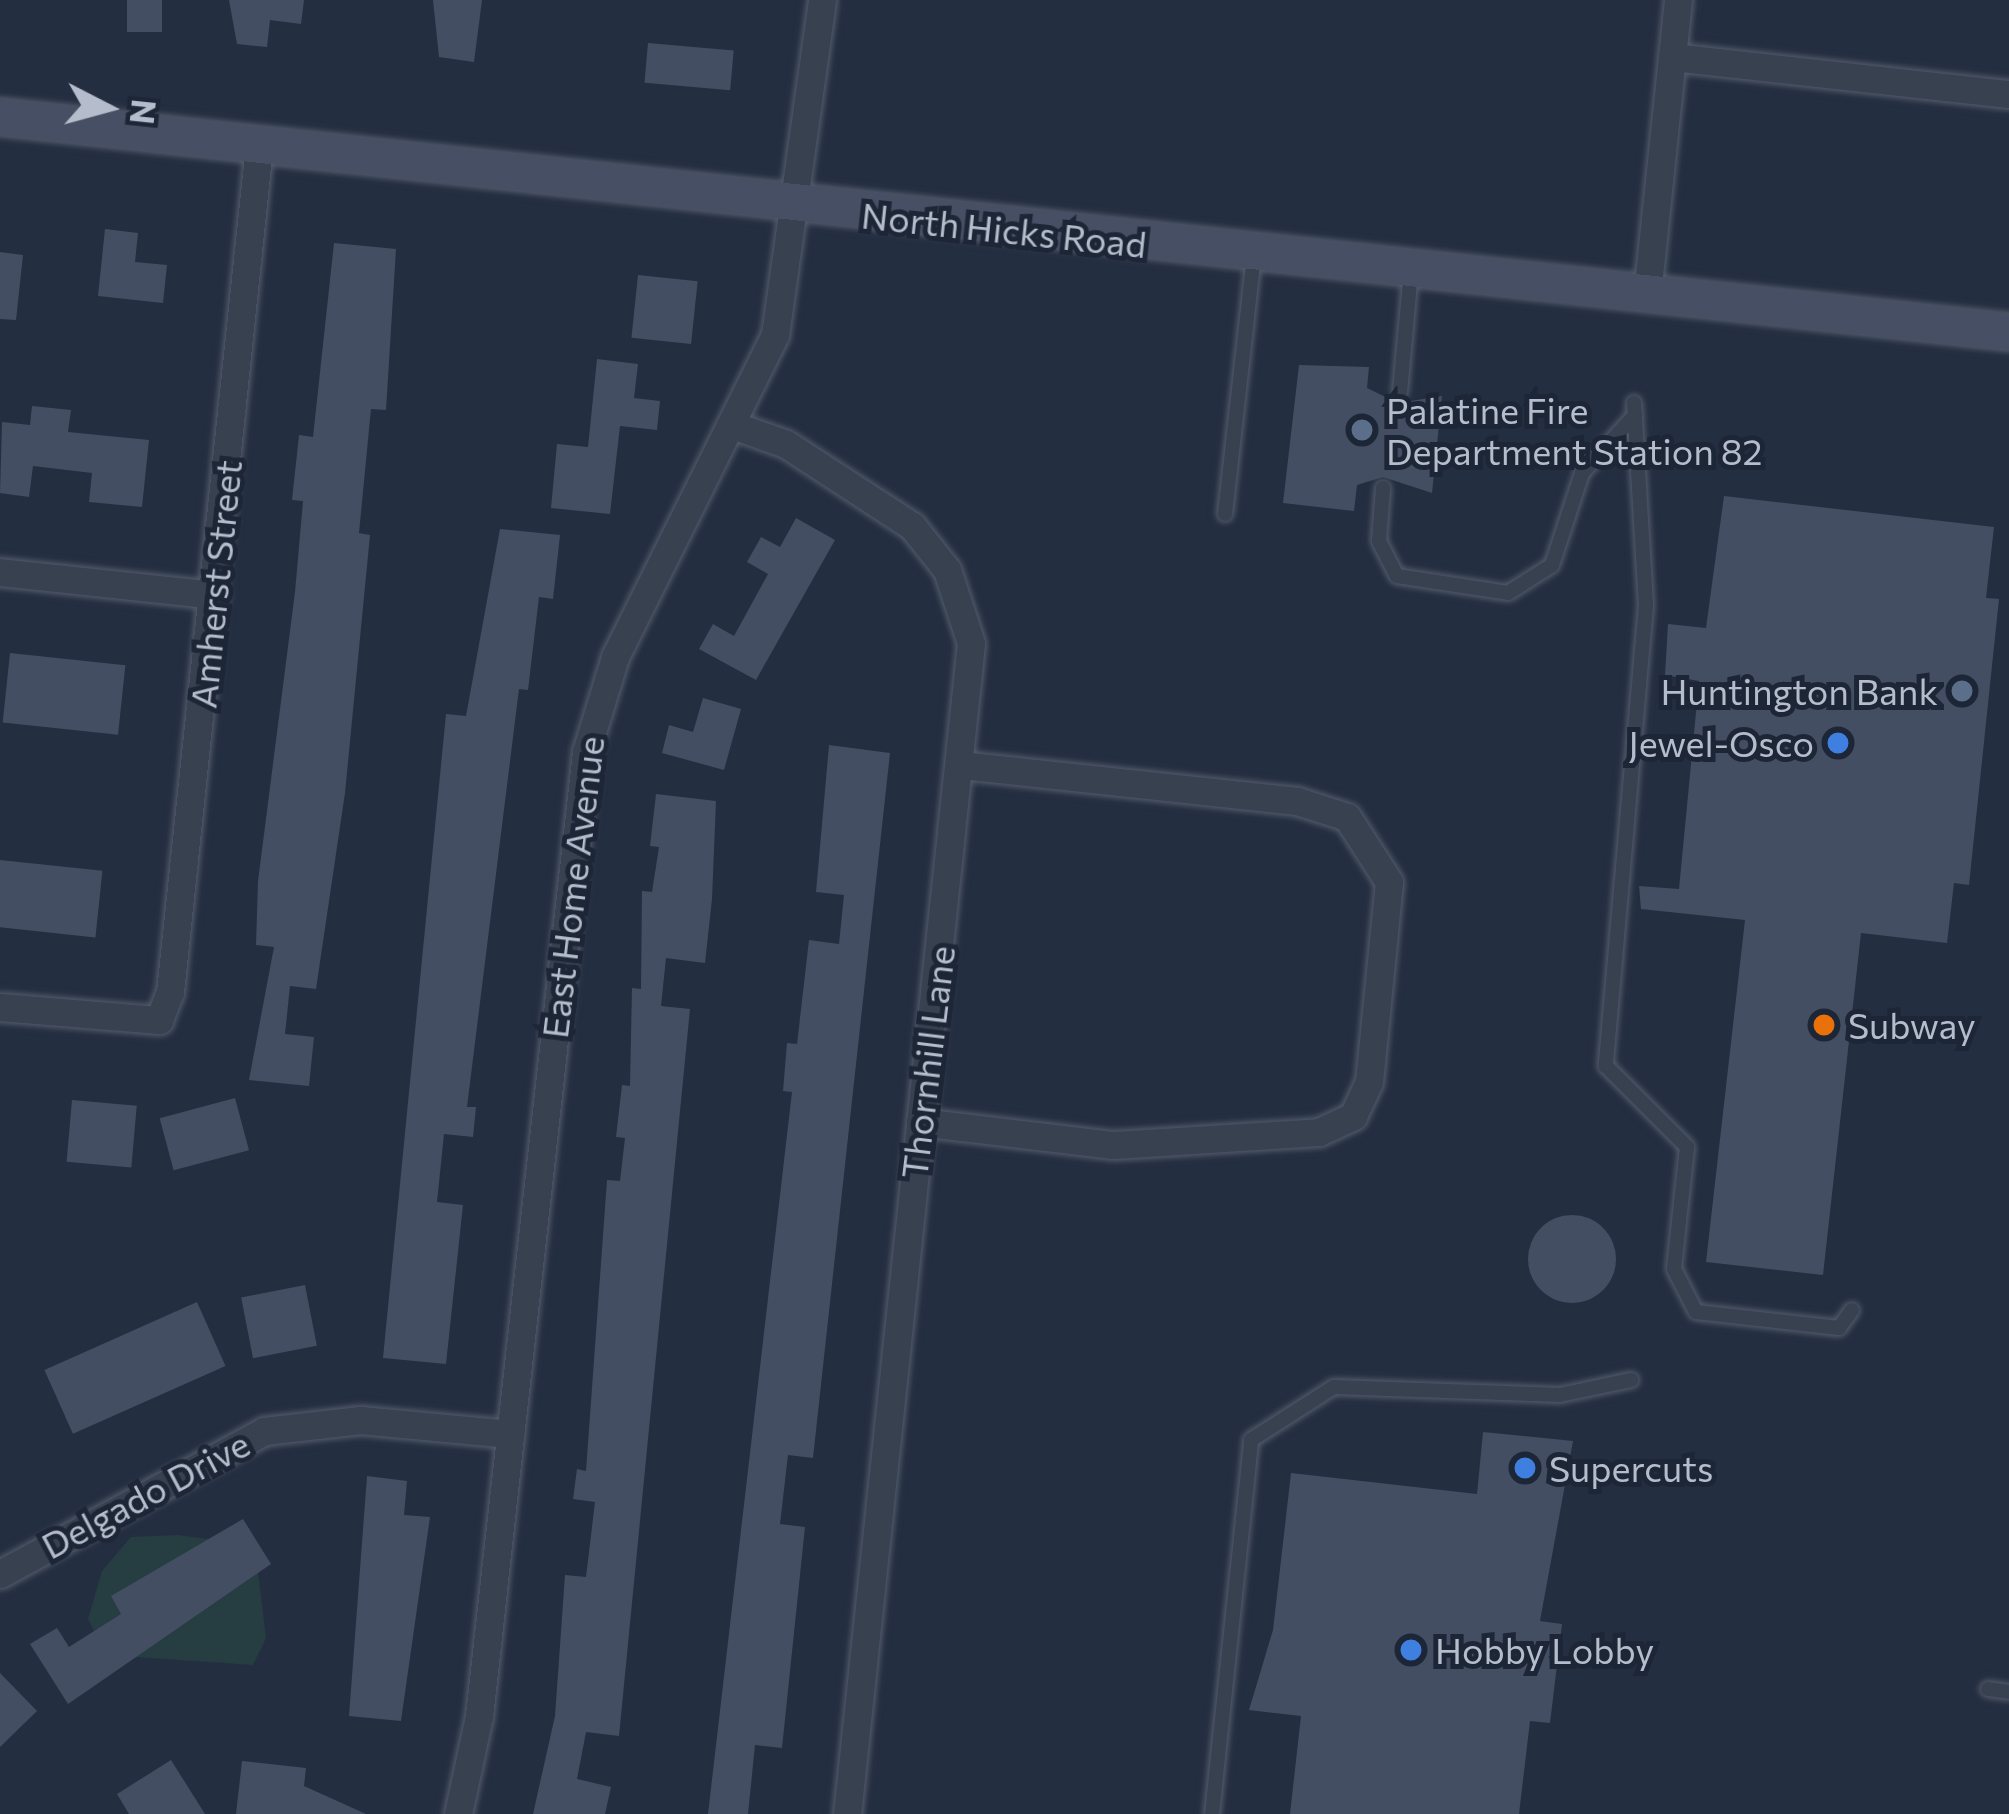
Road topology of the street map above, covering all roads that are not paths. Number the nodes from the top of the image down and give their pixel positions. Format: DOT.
graph roads {
  1 [pos="822,0"];
  2 [pos="1678,0"];
  3 [pos="1672,57"];
  4 [pos="2009,94"];
  5 [pos="0,117"];
  6 [pos="259,146"];
  7 [pos="798,206"];
  8 [pos="1254,256"];
  9 [pos="1411,272"];
  10 [pos="1647,296"];
  11 [pos="2009,332"];
  12 [pos="1400,392"];
  13 [pos="738,427"];
  14 [pos="1383,488"];
  15 [pos="1225,514"];
  16 [pos="0,572"];
  17 [pos="214,595"];
  18 [pos="962,765"];
  19 [pos="0,1007"];
  20 [pos="920,1122"];
  21 [pos="1852,1310"];
  22 [pos="1631,1380"];
  23 [pos="510,1434"];
  24 [pos="0,1574"];
  25 [pos="1988,1689"];
  26 [pos="2009,1692"];
  27 [pos="458,1814"];
  28 [pos="847,1814"];
  29 [pos="1212,1814"];
  1 -- 7 [label="street, East Home Avenue"];
  2 -- 3 [label="street"];
  3 -- 4 [label="street"];
  3 -- 10 [label="street"];
  5 -- 6 [label="main road, North Hicks Road"];
  6 -- 7 [label="main road, North Hicks Road"];
  6 -- 17 [label="street, Amherst Street"];
  7 -- 8 [label="main road, North Hicks Road"];
  7 -- 13 [label="street, East Home Avenue"];
  8 -- 9 [label="main road, North Hicks Road"];
  8 -- 15 [label="lane"];
  9 -- 10 [label="main road, North Hicks Road"];
  9 -- 12 [label="lane"];
  10 -- 11 [label="main road, North Hicks Road"];
  13 -- 18 [label="street, Thornhill Lane"];
  13 -- 23 [label="street, East Home Avenue"];
  14 -- 21 [label="lane"];
  16 -- 17 [label="street"];
  17 -- 19 [label="street, Amherst Street"];
  18 -- 20 [label="street, Thornhill Lane"];
  18 -- 20 [label="street"];
  20 -- 28 [label="street, Thornhill Lane"];
  22 -- 29 [label="lane"];
  23 -- 24 [label="street, Delgado Drive"];
  23 -- 27 [label="street, East Home Avenue"];
  25 -- 26 [label="lane"];
}
